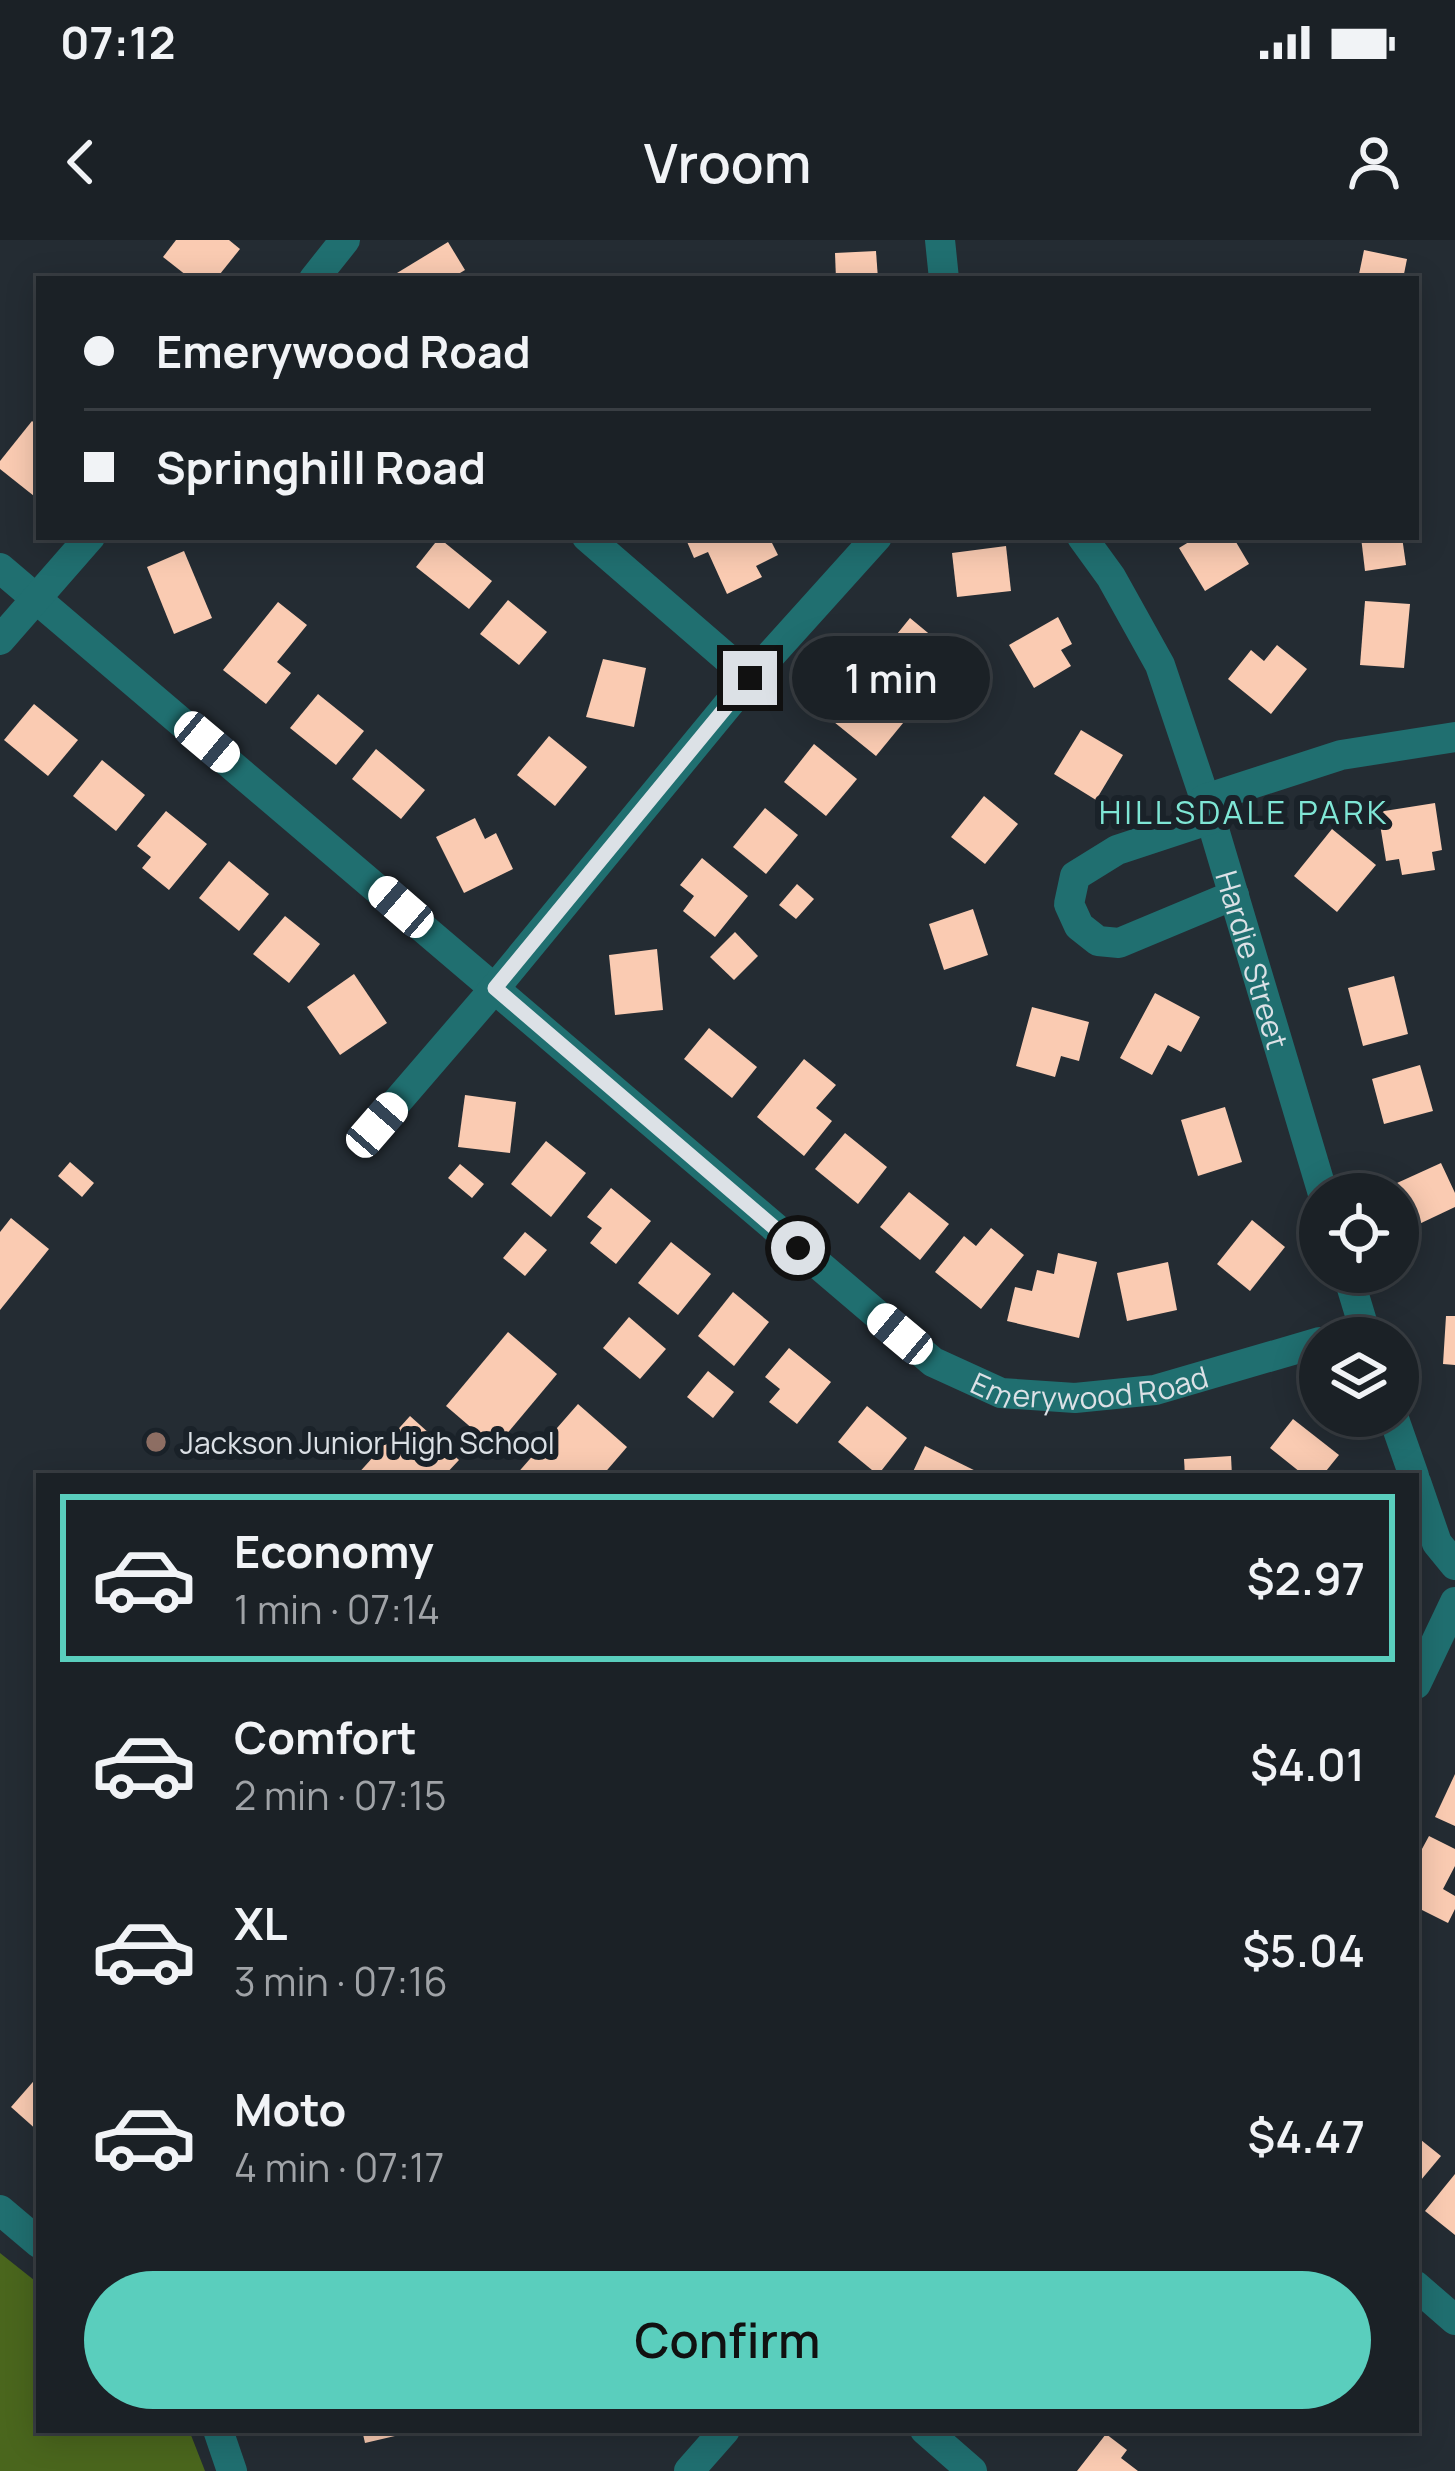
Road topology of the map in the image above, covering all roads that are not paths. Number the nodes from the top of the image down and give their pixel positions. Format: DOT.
graph roads {
  1 [pos="345,240"];
  2 [pos="940,240"];
  3 [pos="316,276"];
  4 [pos="944,276"];
  5 [pos="88,540"];
  6 [pos="590,540"];
  7 [pos="874,540"];
  8 [pos="1084,540"];
  9 [pos="0,568"];
  10 [pos="36,599"];
  11 [pos="0,640"];
  12 [pos="750,678"];
  13 [pos="1455,737"];
  14 [pos="1208,809"];
  15 [pos="1234,896"];
  16 [pos="495,988"];
  17 [pos="377,1125"];
  18 [pos="1317,1173"];
  19 [pos="1299,1348"];
  20 [pos="1401,1437"];
  21 [pos="1413,1473"];
  22 [pos="1419,1491"];
  23 [pos="1455,1565"];
  24 [pos="1455,1602"];
  25 [pos="1419,1678"];
  26 [pos="0,2210"];
  27 [pos="36,2240"];
  28 [pos="1419,2289"];
  29 [pos="1455,2320"];
  30 [pos="219,2433"];
  31 [pos="722,2433"];
  32 [pos="928,2433"];
  33 [pos="232,2471"];
  34 [pos="689,2471"];
  35 [pos="972,2471"];
  1 -- 3 [label="street"];
  2 -- 4 [label="street"];
  5 -- 10 [label="street"];
  6 -- 12 [label="street"];
  7 -- 12 [label="street"];
  8 -- 14 [label="street, Hardie Street"];
  9 -- 10 [label="street, Emerywood Road"];
  10 -- 11 [label="street"];
  10 -- 16 [label="street, Emerywood Road"];
  12 -- 16 [label="street"];
  13 -- 14 [label="street"];
  14 -- 15 [label="street, Hardie Street"];
  14 -- 15 [label="street"];
  15 -- 18 [label="street, Hardie Street"];
  16 -- 17 [label="street"];
  16 -- 19 [label="street, Emerywood Road"];
  20 -- 21 [label="street"];
  22 -- 23 [label="street"];
  24 -- 25 [label="street"];
  26 -- 27 [label="street"];
  28 -- 29 [label="street"];
  30 -- 33 [label="street"];
  31 -- 34 [label="street"];
  32 -- 35 [label="street"];
}
